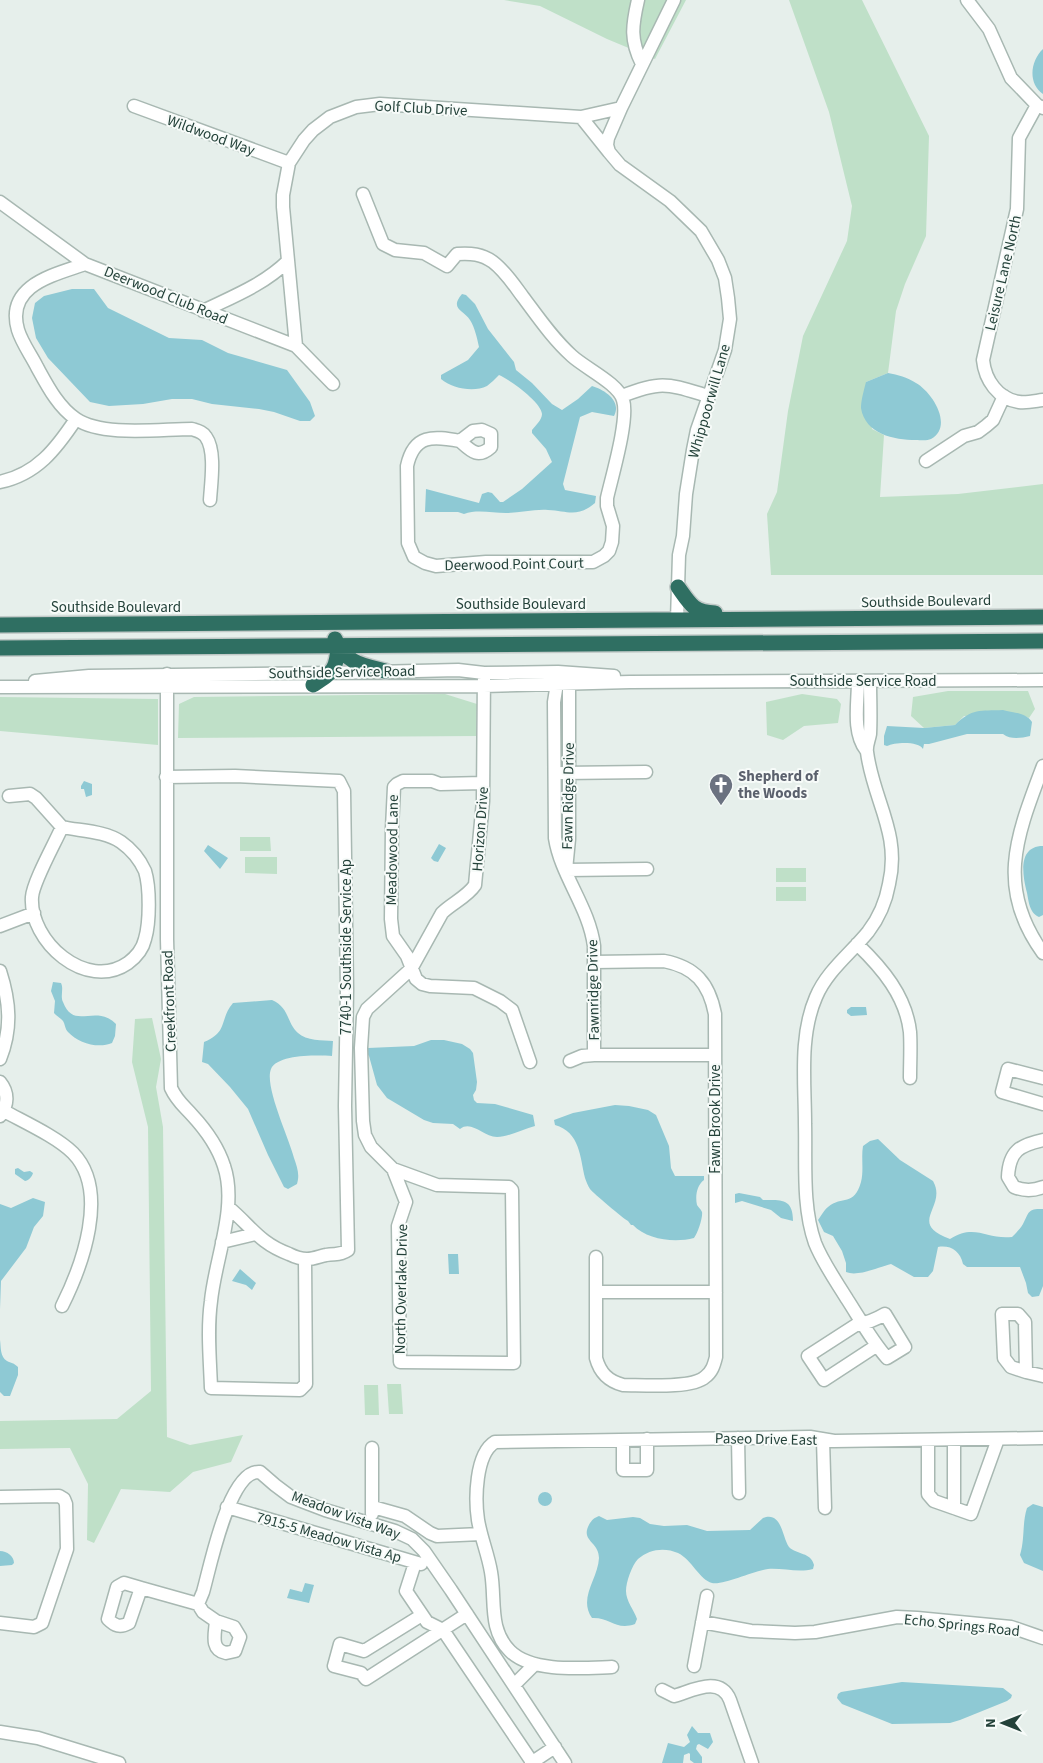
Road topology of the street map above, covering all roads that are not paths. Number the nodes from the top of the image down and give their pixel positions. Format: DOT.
graph roads {
  1 [pos="638,0"];
  2 [pos="674,0"];
  3 [pos="967,0"];
  4 [pos="642,64"];
  5 [pos="134,106"];
  6 [pos="1040,106"];
  7 [pos="621,108"];
  8 [pos="581,117"];
  9 [pos="609,152"];
  10 [pos="289,163"];
  11 [pos="363,194"];
  12 [pos="0,202"];
  13 [pos="288,261"];
  14 [pos="85,264"];
  15 [pos="203,311"];
  16 [pos="296,346"];
  17 [pos="333,384"];
  18 [pos="622,396"];
  19 [pos="708,396"];
  20 [pos="1004,396"];
  21 [pos="1043,400"];
  22 [pos="76,419"];
  23 [pos="460,441"];
  24 [pos="926,461"];
  25 [pos="0,482"];
  26 [pos="210,500"];
  27 [pos="678,587"];
  28 [pos="1043,617"];
  29 [pos="676,620"];
  30 [pos="740,620"];
  31 [pos="322,623"];
  32 [pos="0,624"];
  33 [pos="1043,641"];
  34 [pos="632,644"];
  35 [pos="338,645"];
  36 [pos="0,648"];
  37 [pos="385,671"];
  38 [pos="331,673"];
  39 [pos="564,678"];
  40 [pos="484,679"];
  41 [pos="1043,680"];
  42 [pos="167,681"];
  43 [pos="864,681"];
  44 [pos="313,685"];
  45 [pos="0,686"];
  46 [pos="1043,766"];
  47 [pos="569,772"];
  48 [pos="646,772"];
  49 [pos="554,773"];
  50 [pos="166,777"];
  51 [pos="484,783"];
  52 [pos="10,796"];
  53 [pos="62,828"];
  54 [pos="647,869"];
  55 [pos="566,870"];
  56 [pos="34,913"];
  57 [pos="0,926"];
  58 [pos="857,944"];
  59 [pos="1043,953"];
  60 [pos="594,962"];
  61 [pos="411,970"];
  62 [pos="0,971"];
  63 [pos="715,1054"];
  64 [pos="594,1055"];
  65 [pos="0,1059"];
  66 [pos="570,1061"];
  67 [pos="530,1062"];
  68 [pos="910,1078"];
  69 [pos="1043,1078"];
  70 [pos="0,1082"];
  71 [pos="1043,1104"];
  72 [pos="2,1113"];
  73 [pos="1043,1140"];
  74 [pos="393,1169"];
  75 [pos="1043,1187"];
  76 [pos="228,1207"];
  77 [pos="254,1234"];
  78 [pos="222,1242"];
  79 [pos="596,1257"];
  80 [pos="305,1259"];
  81 [pos="596,1292"];
  82 [pos="716,1292"];
  83 [pos="62,1306"];
  84 [pos="863,1324"];
  85 [pos="876,1346"];
  86 [pos="1026,1372"];
  87 [pos="1043,1376"];
  88 [pos="738,1438"];
  89 [pos="1043,1438"];
  90 [pos="647,1439"];
  91 [pos="998,1439"];
  92 [pos="623,1440"];
  93 [pos="823,1440"];
  94 [pos="928,1440"];
  95 [pos="954,1440"];
  96 [pos="372,1448"];
  97 [pos="739,1493"];
  98 [pos="0,1497"];
  99 [pos="373,1506"];
  100 [pos="227,1507"];
  101 [pos="825,1508"];
  102 [pos="954,1508"];
  103 [pos="371,1524"];
  104 [pos="481,1534"];
  105 [pos="415,1563"];
  106 [pos="432,1563"];
  107 [pos="141,1588"];
  108 [pos="707,1596"];
  109 [pos="198,1604"];
  110 [pos="467,1614"];
  111 [pos="422,1615"];
  112 [pos="216,1621"];
  113 [pos="702,1622"];
  114 [pos="0,1623"];
  115 [pos="443,1630"];
  116 [pos="497,1634"];
  117 [pos="1043,1638"];
  118 [pos="485,1641"];
  119 [pos="535,1664"];
  120 [pos="694,1666"];
  121 [pos="612,1667"];
  122 [pos="514,1685"];
  123 [pos="662,1690"];
  124 [pos="0,1732"];
  125 [pos="554,1747"];
  126 [pos="562,1762"];
  127 [pos="119,1763"];
  128 [pos="531,1763"];
  129 [pos="752,1763"];
  1 -- 4 [label="street"];
  2 -- 4 [label="street"];
  3 -- 6 [label="street"];
  4 -- 7 [label="street"];
  5 -- 10 [label="street, Wildwood Way"];
  6 -- 20 [label="street, Leisure Lane North"];
  7 -- 8 [label="street, Golf Club Drive"];
  7 -- 9 [label="street"];
  8 -- 9 [label="street"];
  8 -- 10 [label="street, Golf Club Drive"];
  9 -- 19 [label="street, Whippoorwill Lane"];
  10 -- 13 [label="street, Golf Club Drive"];
  11 -- 18 [label="street"];
  12 -- 14 [label="street, Deerwood Club Road"];
  13 -- 15 [label="street"];
  13 -- 16 [label="street, Golf Club Drive"];
  14 -- 15 [label="street, Deerwood Club Road"];
  14 -- 22 [label="street"];
  15 -- 16 [label="street, Deerwood Club Road"];
  16 -- 17 [label="street, Deerwood Club Road"];
  18 -- 19 [label="street"];
  18 -- 23 [label="street, Deerwood Point Court"];
  19 -- 27 [label="street, Whippoorwill Lane"];
  20 -- 21 [label="street"];
  20 -- 24 [label="street"];
  22 -- 25 [label="street"];
  22 -- 26 [label="street"];
  27 -- 29 [label="street, Whippoorwill Lane"];
  27 -- 30 [label="highway"];
  28 -- 30 [label="highway, Southside Boulevard"];
  29 -- 30 [label="highway, Southside Boulevard"];
  29 -- 31 [label="highway, Southside Boulevard"];
  29 -- 34 [label="highway"];
  31 -- 32 [label="highway, Southside Boulevard"];
  31 -- 35 [label="highway"];
  33 -- 34 [label="highway"];
  34 -- 35 [label="highway"];
  35 -- 36 [label="highway"];
  35 -- 37 [label="highway"];
  35 -- 38 [label="highway"];
  37 -- 38 [label="street, Southside Service Road"];
  37 -- 40 [label="street, Southside Service Road"];
  38 -- 42 [label="street, Southside Service Road"];
  38 -- 44 [label="highway"];
  39 -- 40 [label="street, Southside Service Road"];
  39 -- 43 [label="street, Southside Service Road"];
  39 -- 47 [label="street, Fawn Ridge Drive"];
  39 -- 49 [label="street, Fawn Ridge Drive"];
  40 -- 44 [label="street, Southside Service Road"];
  40 -- 51 [label="street, Horizon Drive"];
  41 -- 43 [label="street, Southside Service Road"];
  42 -- 44 [label="street, Southside Service Road"];
  42 -- 45 [label="street, Southside Service Road"];
  42 -- 50 [label="street"];
  43 -- 58 [label="street"];
  46 -- 59 [label="street"];
  47 -- 48 [label="street"];
  47 -- 49 [label="street"];
  47 -- 55 [label="street, Fawn Ridge Drive"];
  49 -- 55 [label="street, Fawn Ridge Drive"];
  50 -- 76 [label="street, Creekfront Road"];
  50 -- 80 [label="street, 7740-1 Southside Service Ap"];
  51 -- 61 [label="street, Horizon Drive"];
  51 -- 61 [label="street, Meadowood Lane"];
  52 -- 53 [label="street"];
  53 -- 56 [label="street"];
  53 -- 56 [label="street"];
  54 -- 55 [label="street"];
  55 -- 60 [label="street, Fawnridge Drive"];
  56 -- 57 [label="street"];
  58 -- 68 [label="street"];
  58 -- 84 [label="street"];
  60 -- 63 [label="street, Fawn Brook Drive"];
  60 -- 64 [label="street, Fawnridge Drive"];
  61 -- 67 [label="street"];
  61 -- 74 [label="street, Horizon Drive"];
  62 -- 65 [label="street"];
  63 -- 64 [label="street"];
  63 -- 82 [label="street, Fawn Brook Drive"];
  64 -- 66 [label="street"];
  69 -- 71 [label="street"];
  70 -- 72 [label="street"];
  72 -- 83 [label="street"];
  73 -- 75 [label="street"];
  74 -- 74 [label="street, North Overlake Drive"];
  76 -- 77 [label="street, 7740-1 Southside Service Ap"];
  76 -- 78 [label="street, Creekfront Road"];
  77 -- 78 [label="street"];
  77 -- 80 [label="street, 7740-1 Southside Service Ap"];
  78 -- 80 [label="street, Creekfront Road"];
  79 -- 81 [label="street"];
  81 -- 82 [label="street"];
  81 -- 82 [label="street, Fawn Brook Drive"];
  84 -- 85 [label="street"];
  84 -- 85 [label="street"];
  84 -- 85 [label="street"];
  86 -- 87 [label="street"];
  88 -- 90 [label="street, Paseo Drive East"];
  88 -- 93 [label="street, Paseo Drive East"];
  88 -- 97 [label="street"];
  89 -- 91 [label="street, Paseo Drive East"];
  90 -- 92 [label="street, Paseo Drive East"];
  90 -- 92 [label="street"];
  91 -- 95 [label="street, Paseo Drive East"];
  91 -- 102 [label="street"];
  92 -- 104 [label="street, Paseo Drive East"];
  93 -- 94 [label="street, Paseo Drive East"];
  93 -- 101 [label="street"];
  94 -- 95 [label="street, Paseo Drive East"];
  94 -- 102 [label="street"];
  95 -- 102 [label="street"];
  96 -- 99 [label="street"];
  98 -- 114 [label="street"];
  99 -- 103 [label="street"];
  99 -- 104 [label="street"];
  100 -- 103 [label="street, Meadow Vista Way"];
  100 -- 105 [label="street, 7915-5 Meadow Vista Ap"];
  100 -- 109 [label="street, Meadow Vista Way"];
  103 -- 106 [label="street, Meadow Vista Way"];
  104 -- 116 [label="street"];
  105 -- 106 [label="street, 7915-5 Meadow Vista Ap"];
  105 -- 111 [label="street"];
  106 -- 110 [label="street, Meadow Vista Way"];
  107 -- 109 [label="street"];
  108 -- 113 [label="street"];
  109 -- 112 [label="street"];
  110 -- 115 [label="street"];
  110 -- 118 [label="street, Meadow Vista Way"];
  111 -- 115 [label="street"];
  111 -- 115 [label="street"];
  113 -- 117 [label="street, Echo Springs Road"];
  113 -- 120 [label="street"];
  115 -- 128 [label="street"];
  116 -- 118 [label="street"];
  116 -- 119 [label="street"];
  118 -- 122 [label="street, Meadow Vista Way"];
  119 -- 121 [label="street"];
  119 -- 122 [label="street"];
  122 -- 125 [label="street, Meadow Vista Way"];
  123 -- 129 [label="street"];
  124 -- 127 [label="street"];
  125 -- 126 [label="street, Meadow Vista Way"];
  125 -- 128 [label="street"];
}
